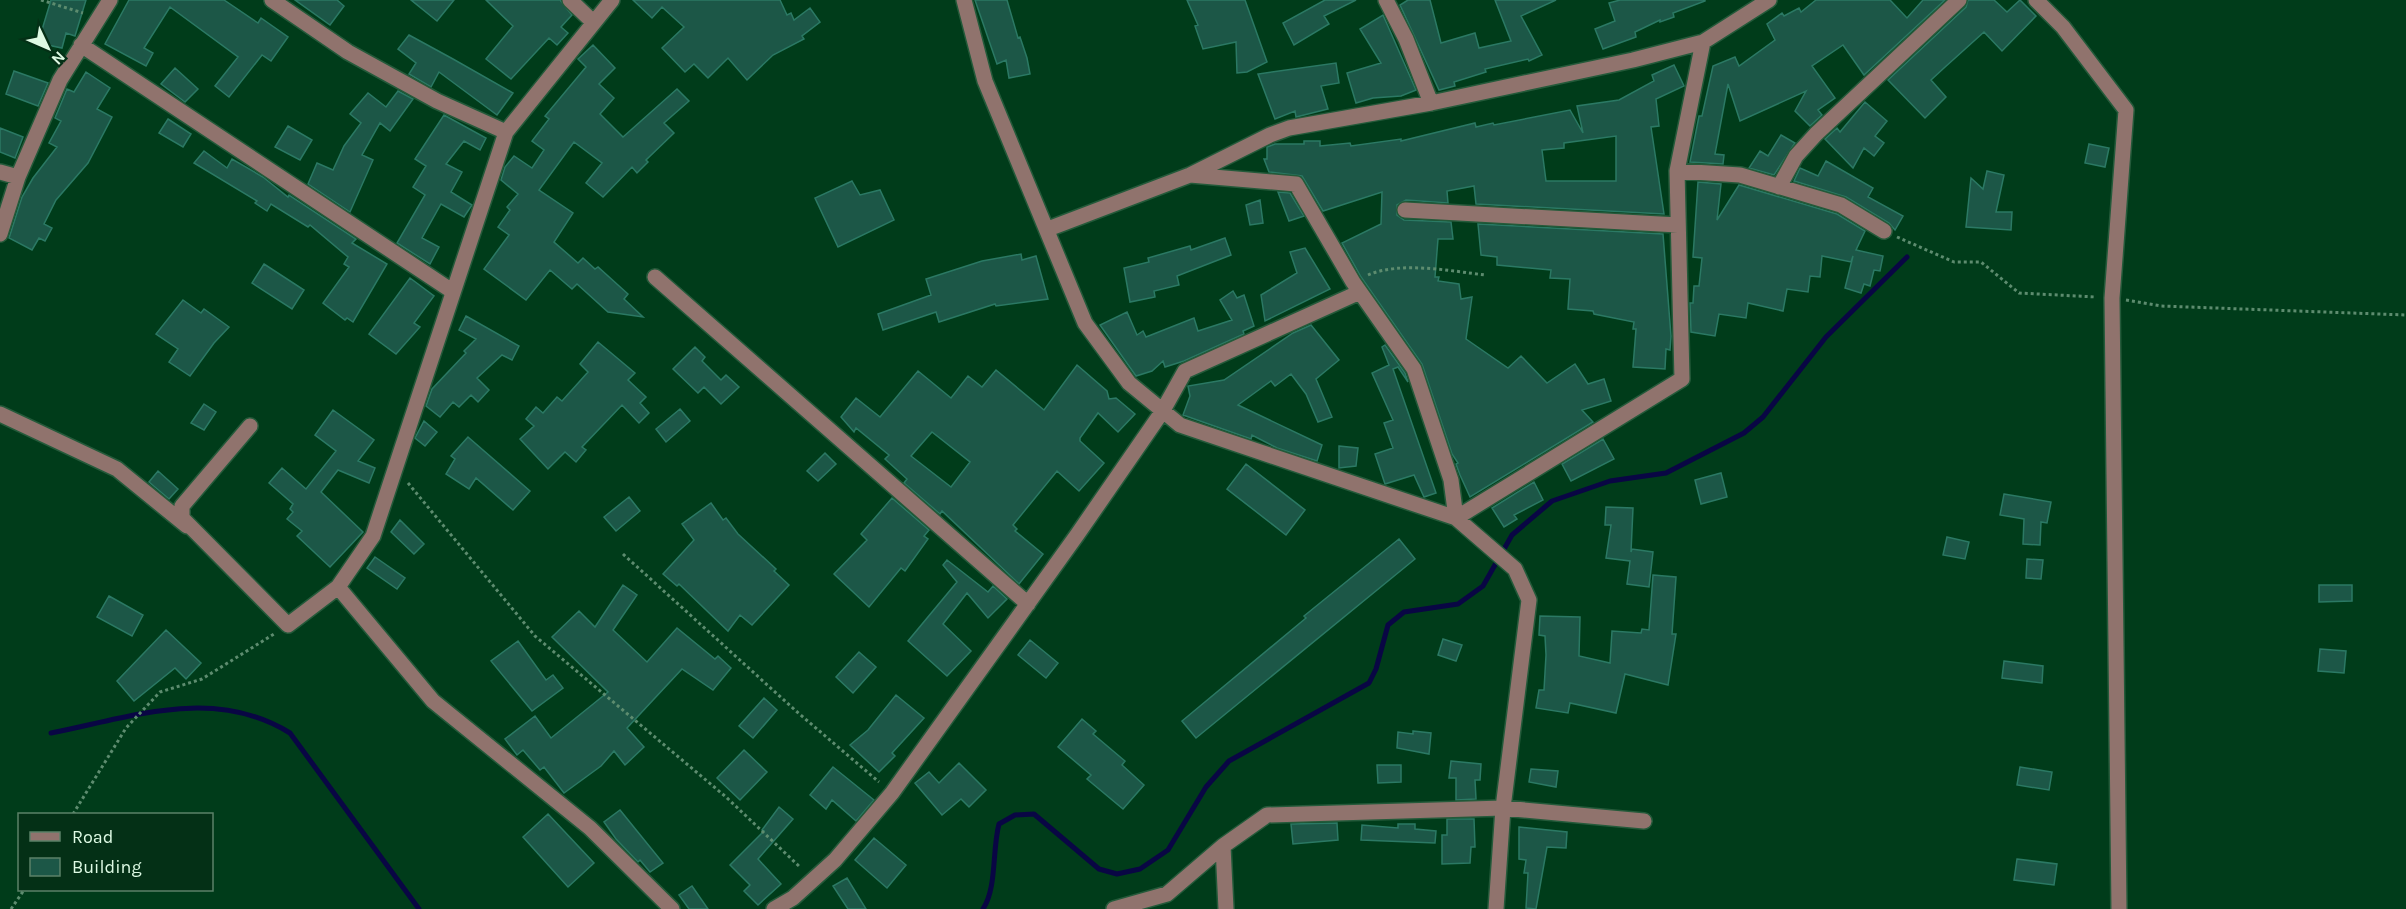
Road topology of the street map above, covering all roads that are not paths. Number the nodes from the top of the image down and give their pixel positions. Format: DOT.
graph roads {
  1 [pos="110,0"];
  2 [pos="272,0"];
  3 [pos="570,0"];
  4 [pos="612,0"];
  5 [pos="964,0"];
  6 [pos="1386,0"];
  7 [pos="1769,0"];
  8 [pos="1959,0"];
  9 [pos="2036,0"];
  10 [pos="593,22"];
  11 [pos="1703,42"];
  12 [pos="81,45"];
  13 [pos="1431,103"];
  14 [pos="506,132"];
  15 [pos="0,171"];
  16 [pos="1677,171"];
  17 [pos="1190,176"];
  18 [pos="18,177"];
  19 [pos="1779,187"];
  20 [pos="1405,210"];
  21 [pos="1678,225"];
  22 [pos="1048,229"];
  23 [pos="1884,231"];
  24 [pos="0,234"];
  25 [pos="655,278"];
  26 [pos="1357,287"];
  27 [pos="452,291"];
  28 [pos="1162,412"];
  29 [pos="0,414"];
  30 [pos="250,426"];
  31 [pos="1456,518"];
  32 [pos="199,536"];
  33 [pos="339,587"];
  34 [pos="1028,603"];
  35 [pos="1503,808"];
  36 [pos="1644,821"];
  37 [pos="1223,846"];
  38 [pos="1168,901"];
  39 [pos="672,909"];
  40 [pos="774,909"];
  41 [pos="1114,909"];
  42 [pos="1226,909"];
  43 [pos="1496,909"];
  44 [pos="2119,909"];
  1 -- 12 [label="street"];
  2 -- 14 [label="street"];
  3 -- 10 [label="street"];
  4 -- 10 [label="street"];
  5 -- 22 [label="street"];
  6 -- 13 [label="street"];
  7 -- 11 [label="street"];
  8 -- 19 [label="street"];
  9 -- 44 [label="street"];
  10 -- 14 [label="street"];
  11 -- 13 [label="street"];
  11 -- 16 [label="street"];
  12 -- 18 [label="street"];
  12 -- 27 [label="street"];
  13 -- 17 [label="street"];
  14 -- 27 [label="street"];
  15 -- 18 [label="street"];
  16 -- 19 [label="street"];
  16 -- 21 [label="street"];
  17 -- 22 [label="street"];
  17 -- 26 [label="street"];
  18 -- 24 [label="street"];
  19 -- 23 [label="street"];
  20 -- 21 [label="street"];
  21 -- 31 [label="street"];
  22 -- 28 [label="street"];
  25 -- 34 [label="street"];
  26 -- 28 [label="street"];
  26 -- 31 [label="street"];
  27 -- 33 [label="street"];
  28 -- 31 [label="street"];
  28 -- 34 [label="street"];
  29 -- 32 [label="street"];
  30 -- 32 [label="street"];
  31 -- 35 [label="street"];
  32 -- 33 [label="street"];
  33 -- 39 [label="street"];
  34 -- 40 [label="street"];
  35 -- 36 [label="street"];
  35 -- 37 [label="street"];
  35 -- 43 [label="street"];
  37 -- 38 [label="street"];
  37 -- 42 [label="street"];
  38 -- 41 [label="street"];
}
